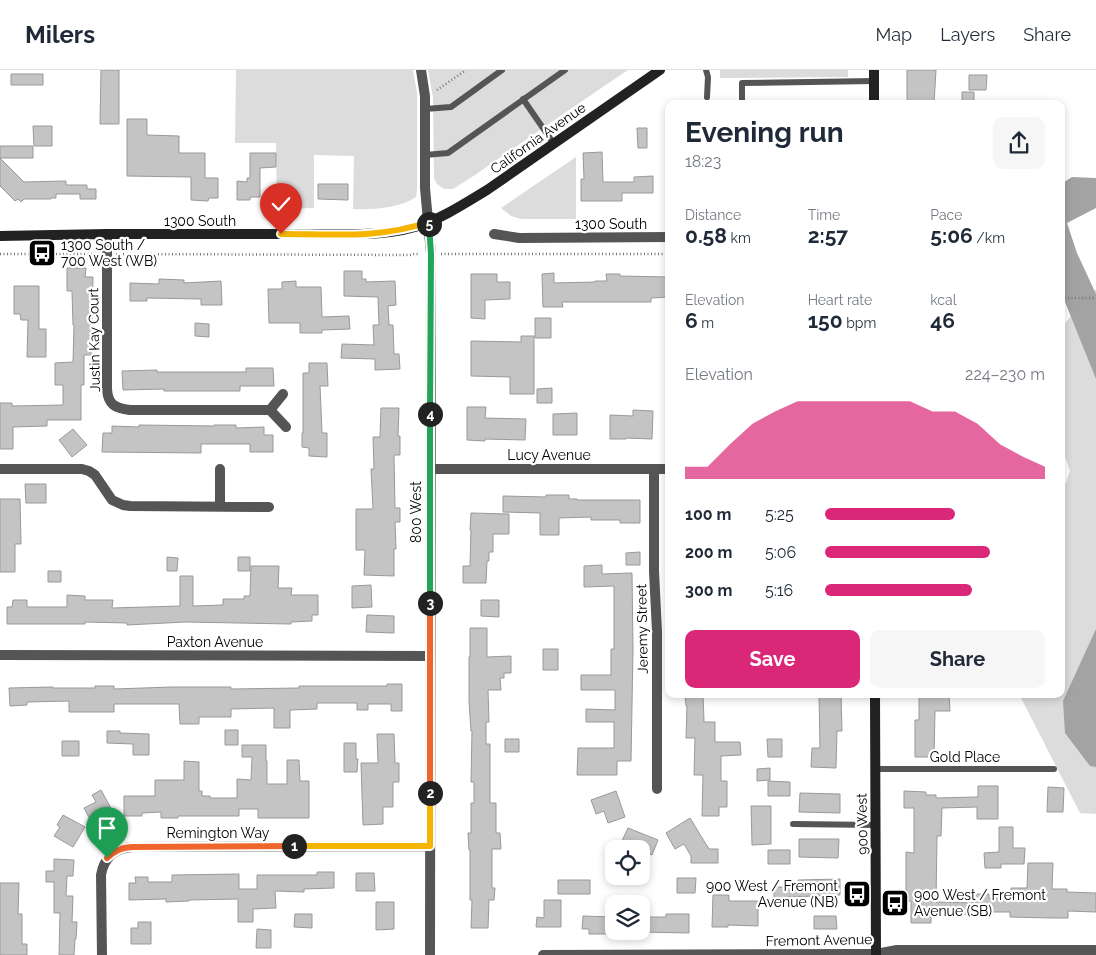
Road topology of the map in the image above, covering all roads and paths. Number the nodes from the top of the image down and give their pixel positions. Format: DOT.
graph roads {
  1 [pos="420,70"];
  2 [pos="466,70"];
  3 [pos="502,70"];
  4 [pos="564,70"];
  5 [pos="660,70"];
  6 [pos="706,70"];
  7 [pos="874,70"];
  8 [pos="874,81"];
  9 [pos="437,90"];
  10 [pos="707,97"];
  11 [pos="523,100"];
  12 [pos="742,100"];
  13 [pos="874,100"];
  14 [pos="425,109"];
  15 [pos="554,144"];
  16 [pos="425,155"];
  17 [pos="428,222"];
  18 [pos="107,234"];
  19 [pos="494,234"];
  20 [pos="0,236"];
  21 [pos="665,238"];
  22 [pos="0,254"];
  23 [pos="107,254"];
  24 [pos="413,254"];
  25 [pos="438,254"];
  26 [pos="665,254"];
  27 [pos="1065,298"];
  28 [pos="1096,298"];
  29 [pos="283,394"];
  30 [pos="270,410"];
  31 [pos="286,427"];
  32 [pos="0,468"];
  33 [pos="220,469"];
  34 [pos="430,469"];
  35 [pos="654,469"];
  36 [pos="665,469"];
  37 [pos="220,506"];
  38 [pos="269,507"];
  39 [pos="0,656"];
  40 [pos="430,656"];
  41 [pos="875,698"];
  42 [pos="875,769"];
  43 [pos="1054,769"];
  44 [pos="657,789"];
  45 [pos="793,824"];
  46 [pos="876,825"];
  47 [pos="430,846"];
  48 [pos="1096,950"];
  49 [pos="928,952"];
  50 [pos="961,952"];
  51 [pos="876,954"];
  52 [pos="102,955"];
  53 [pos="430,955"];
  54 [pos="543,955"];
  55 [pos="654,955"];
  56 [pos="766,955"];
  1 -- 14 [label="street, 800 West"];
  2 -- 9 [label="path"];
  3 -- 14 [label="lane"];
  4 -- 11 [label="lane"];
  5 -- 15 [label="main road, California Avenue"];
  6 -- 10 [label="lane"];
  7 -- 8 [label="main road"];
  8 -- 12 [label="lane"];
  8 -- 13 [label="main road"];
  11 -- 15 [label="lane"];
  11 -- 16 [label="lane"];
  14 -- 16 [label="street, 800 West"];
  15 -- 17 [label="main road, California Avenue"];
  16 -- 17 [label="street, 800 West"];
  17 -- 18 [label="main road, 1300 South"];
  17 -- 34 [label="street, 800 West"];
  18 -- 20 [label="main road, 1300 South"];
  18 -- 23 [label="street, Justin Kay Court"];
  19 -- 21 [label="street, 1300 South"];
  22 -- 23 [label="path"];
  23 -- 24 [label="path"];
  23 -- 30 [label="street, Justin Kay Court"];
  25 -- 26 [label="path"];
  27 -- 28 [label="path"];
  29 -- 30 [label="street"];
  30 -- 31 [label="street"];
  32 -- 37 [label="street"];
  33 -- 37 [label="street"];
  34 -- 35 [label="street, Lucy Avenue"];
  34 -- 40 [label="street, 800 West"];
  35 -- 36 [label="street, Lucy Avenue"];
  35 -- 44 [label="street, Jeremy Street"];
  37 -- 38 [label="street"];
  39 -- 40 [label="street, Paxton Avenue"];
  40 -- 47 [label="street, 800 West"];
  41 -- 42 [label="main road, 900 West"];
  42 -- 43 [label="lane, Gold Place"];
  42 -- 46 [label="main road, 900 West"];
  45 -- 46 [label="lane"];
  46 -- 51 [label="main road, 900 West"];
  47 -- 52 [label="street, Remington Way"];
  47 -- 53 [label="street, 800 West"];
  48 -- 50 [label="street, Fremont Avenue"];
  49 -- 50 [label="street, Fremont Avenue"];
  49 -- 51 [label="street, Fremont Avenue"];
  51 -- 56 [label="street, Fremont Avenue"];
  54 -- 55 [label="street, Fremont Avenue"];
  55 -- 56 [label="street, Fremont Avenue"];
}
